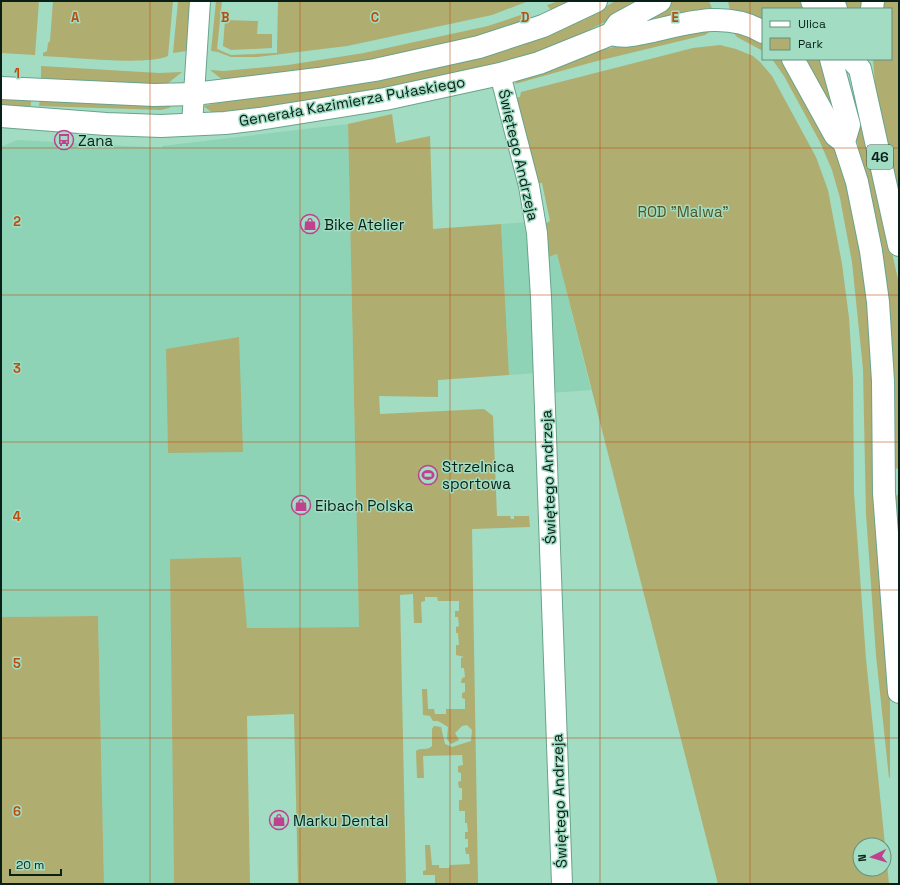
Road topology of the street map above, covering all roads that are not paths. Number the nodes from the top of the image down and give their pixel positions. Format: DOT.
graph roads {
  1 [pos="200,1"];
  2 [pos="596,1"];
  3 [pos="660,1"];
  4 [pos="762,32"];
  5 [pos="611,34"];
  6 [pos="794,60"];
  7 [pos="831,60"];
  8 [pos="859,62"];
  9 [pos="500,74"];
  10 [pos="1,88"];
  11 [pos="194,94"];
  12 [pos="1,116"];
  13 [pos="192,125"];
  14 [pos="844,142"];
  15 [pos="899,245"];
  16 [pos="892,487"];
  17 [pos="899,692"];
  18 [pos="562,884"];
  1 -- 11 [label="street"];
  2 -- 11 [label="main road, Generała Kazimierza Pułaskiego"];
  3 -- 5 [label="main road, Generała Kazimierza Pułaskiego"];
  4 -- 5 [label="main road"];
  5 -- 9 [label="main road, Generała Kazimierza Pułaskiego"];
  6 -- 14 [label="main road"];
  7 -- 14 [label="main road"];
  8 -- 15 [label="main road, 46"];
  9 -- 13 [label="main road, Generała Kazimierza Pułaskiego"];
  9 -- 18 [label="street, Świętego Andrzeja"];
  10 -- 11 [label="main road, Generała Kazimierza Pułaskiego"];
  11 -- 13 [label="street"];
  12 -- 13 [label="main road, Generała Kazimierza Pułaskiego"];
  14 -- 16 [label="main road, 46"];
  16 -- 17 [label="main road, 46"];
}
